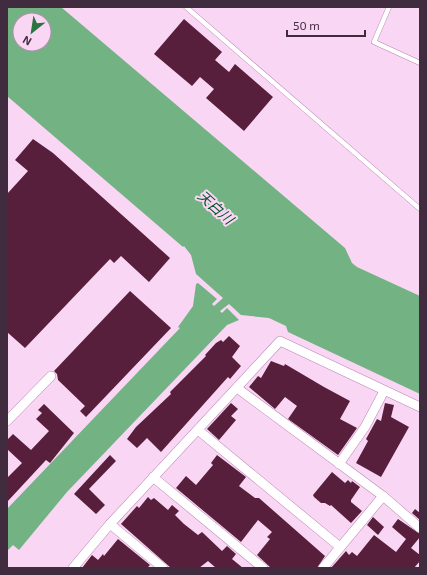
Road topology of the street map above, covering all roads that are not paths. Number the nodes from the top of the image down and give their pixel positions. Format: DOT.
graph roads {
  1 [pos="186,7"];
  2 [pos="389,7"];
  3 [pos="420,63"];
  4 [pos="420,209"];
  5 [pos="51,376"];
  6 [pos="237,388"];
  7 [pos="384,390"];
  8 [pos="420,407"];
  9 [pos="8,417"];
  10 [pos="198,430"];
  11 [pos="339,464"];
  12 [pos="153,478"];
  13 [pos="383,496"];
  14 [pos="110,524"];
  15 [pos="420,528"];
  16 [pos="340,547"];
  17 [pos="73,568"];
  18 [pos="163,568"];
  19 [pos="263,568"];
  20 [pos="323,568"];
  1 -- 4 [label="lane"];
  2 -- 3 [label="lane"];
  5 -- 9 [label="street"];
  6 -- 7 [label="street"];
  6 -- 10 [label="street"];
  6 -- 11 [label="street"];
  7 -- 8 [label="street"];
  7 -- 11 [label="street"];
  10 -- 12 [label="street"];
  10 -- 16 [label="street"];
  11 -- 13 [label="street"];
  12 -- 14 [label="street"];
  12 -- 19 [label="street"];
  13 -- 15 [label="street"];
  13 -- 16 [label="street"];
  14 -- 17 [label="street"];
  14 -- 18 [label="street"];
  16 -- 20 [label="street"];
}
